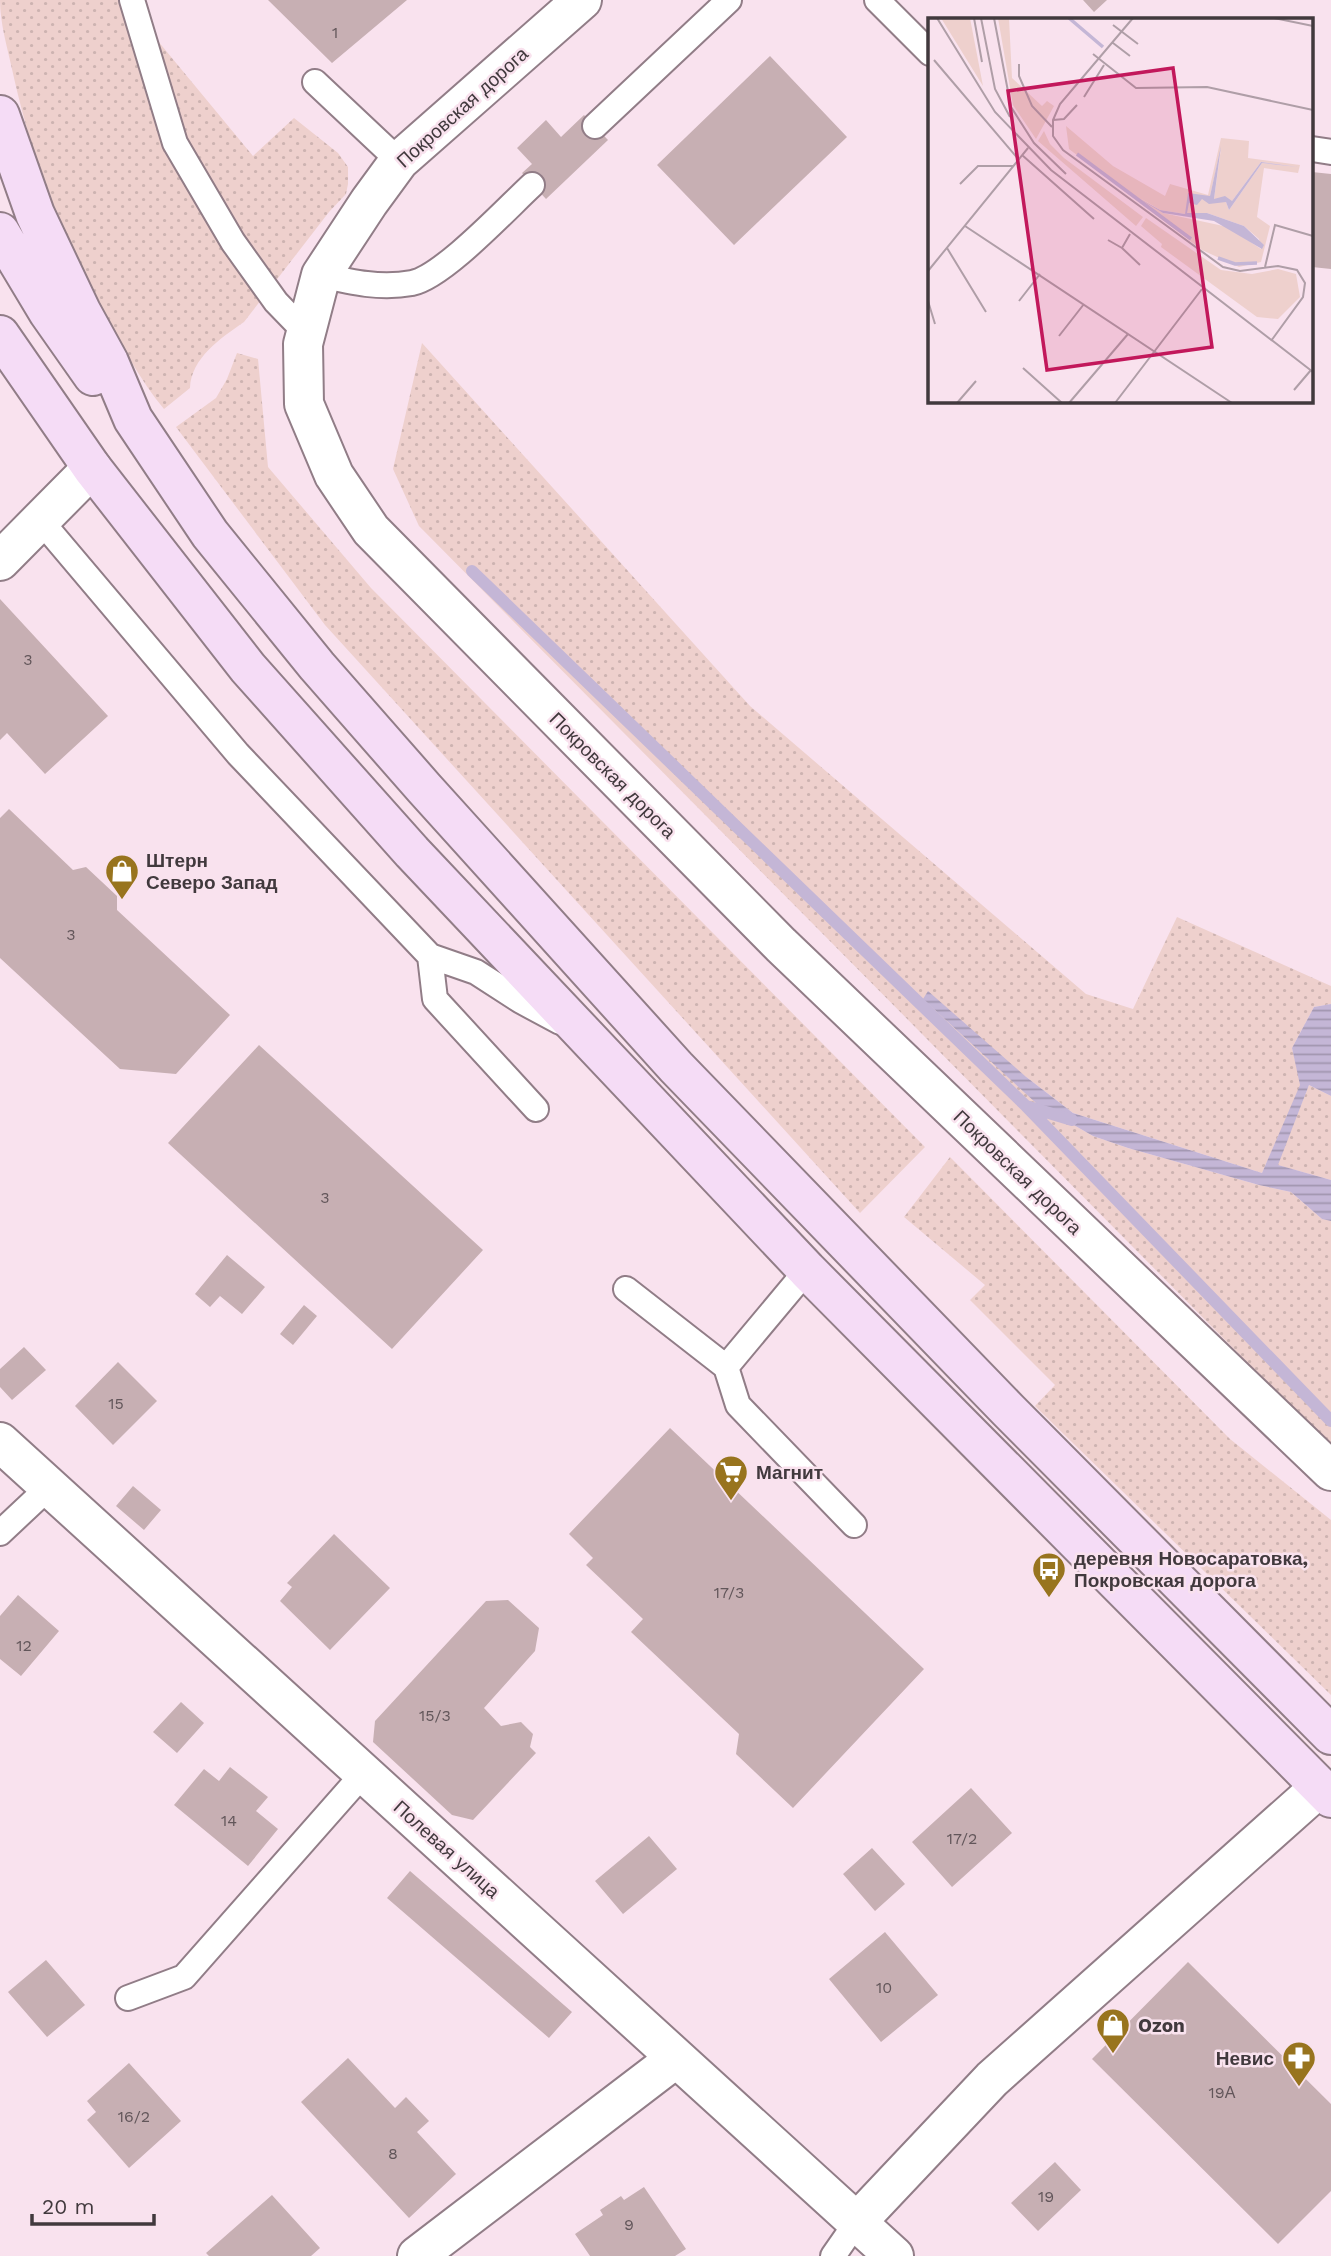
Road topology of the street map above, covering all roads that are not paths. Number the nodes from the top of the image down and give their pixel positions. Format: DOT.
graph roads {
  1 [pos="132,0"];
  2 [pos="582,0"];
  3 [pos="729,0"];
  4 [pos="877,0"];
  5 [pos="928,50"];
  6 [pos="315,82"];
  7 [pos="0,114"];
  8 [pos="595,126"];
  9 [pos="399,161"];
  10 [pos="533,185"];
  11 [pos="0,232"];
  12 [pos="321,275"];
  13 [pos="306,333"];
  14 [pos="0,335"];
  15 [pos="133,419"];
  16 [pos="92,468"];
  17 [pos="41,521"];
  18 [pos="2,554"];
  19 [pos="430,956"];
  20 [pos="583,1035"];
  21 [pos="536,1109"];
  22 [pos="807,1270"];
  23 [pos="626,1289"];
  24 [pos="726,1367"];
  25 [pos="0,1443"];
  26 [pos="1331,1471"];
  27 [pos="49,1487"];
  28 [pos="854,1525"];
  29 [pos="0,1533"];
  30 [pos="1331,1735"];
  31 [pos="363,1774"];
  32 [pos="1325,1792"];
  33 [pos="128,1998"];
  34 [pos="676,2059"];
  35 [pos="856,2223"];
  36 [pos="417,2256"];
  37 [pos="833,2256"];
  38 [pos="894,2256"];
  1 -- 13 [label="lane"];
  2 -- 9 [label="street, Покровская дорога"];
  3 -- 8 [label="lane"];
  4 -- 5 [label="lane"];
  6 -- 9 [label="lane"];
  7 -- 15 [label="main road"];
  9 -- 12 [label="street, Покровская дорога"];
  10 -- 12 [label="lane"];
  11 -- 15 [label="main road"];
  12 -- 13 [label="street, Покровская дорога"];
  13 -- 26 [label="street, Покровская дорога"];
  14 -- 16 [label="main road"];
  15 -- 30 [label="main road"];
  16 -- 17 [label="street"];
  16 -- 20 [label="main road"];
  17 -- 18 [label="street"];
  17 -- 19 [label="lane"];
  19 -- 20 [label="lane"];
  19 -- 21 [label="lane"];
  20 -- 22 [label="main road"];
  22 -- 24 [label="lane"];
  22 -- 32 [label="main road"];
  23 -- 24 [label="lane"];
  24 -- 28 [label="lane"];
  25 -- 27 [label="street, Полевая улица"];
  27 -- 29 [label="lane"];
  27 -- 31 [label="street, Полевая улица"];
  31 -- 33 [label="lane"];
  31 -- 34 [label="street, Полевая улица"];
  32 -- 35 [label="street"];
  34 -- 35 [label="street, Полевая улица"];
  34 -- 36 [label="street"];
  35 -- 37 [label="lane"];
  35 -- 38 [label="street, Полевая улица"];
}
